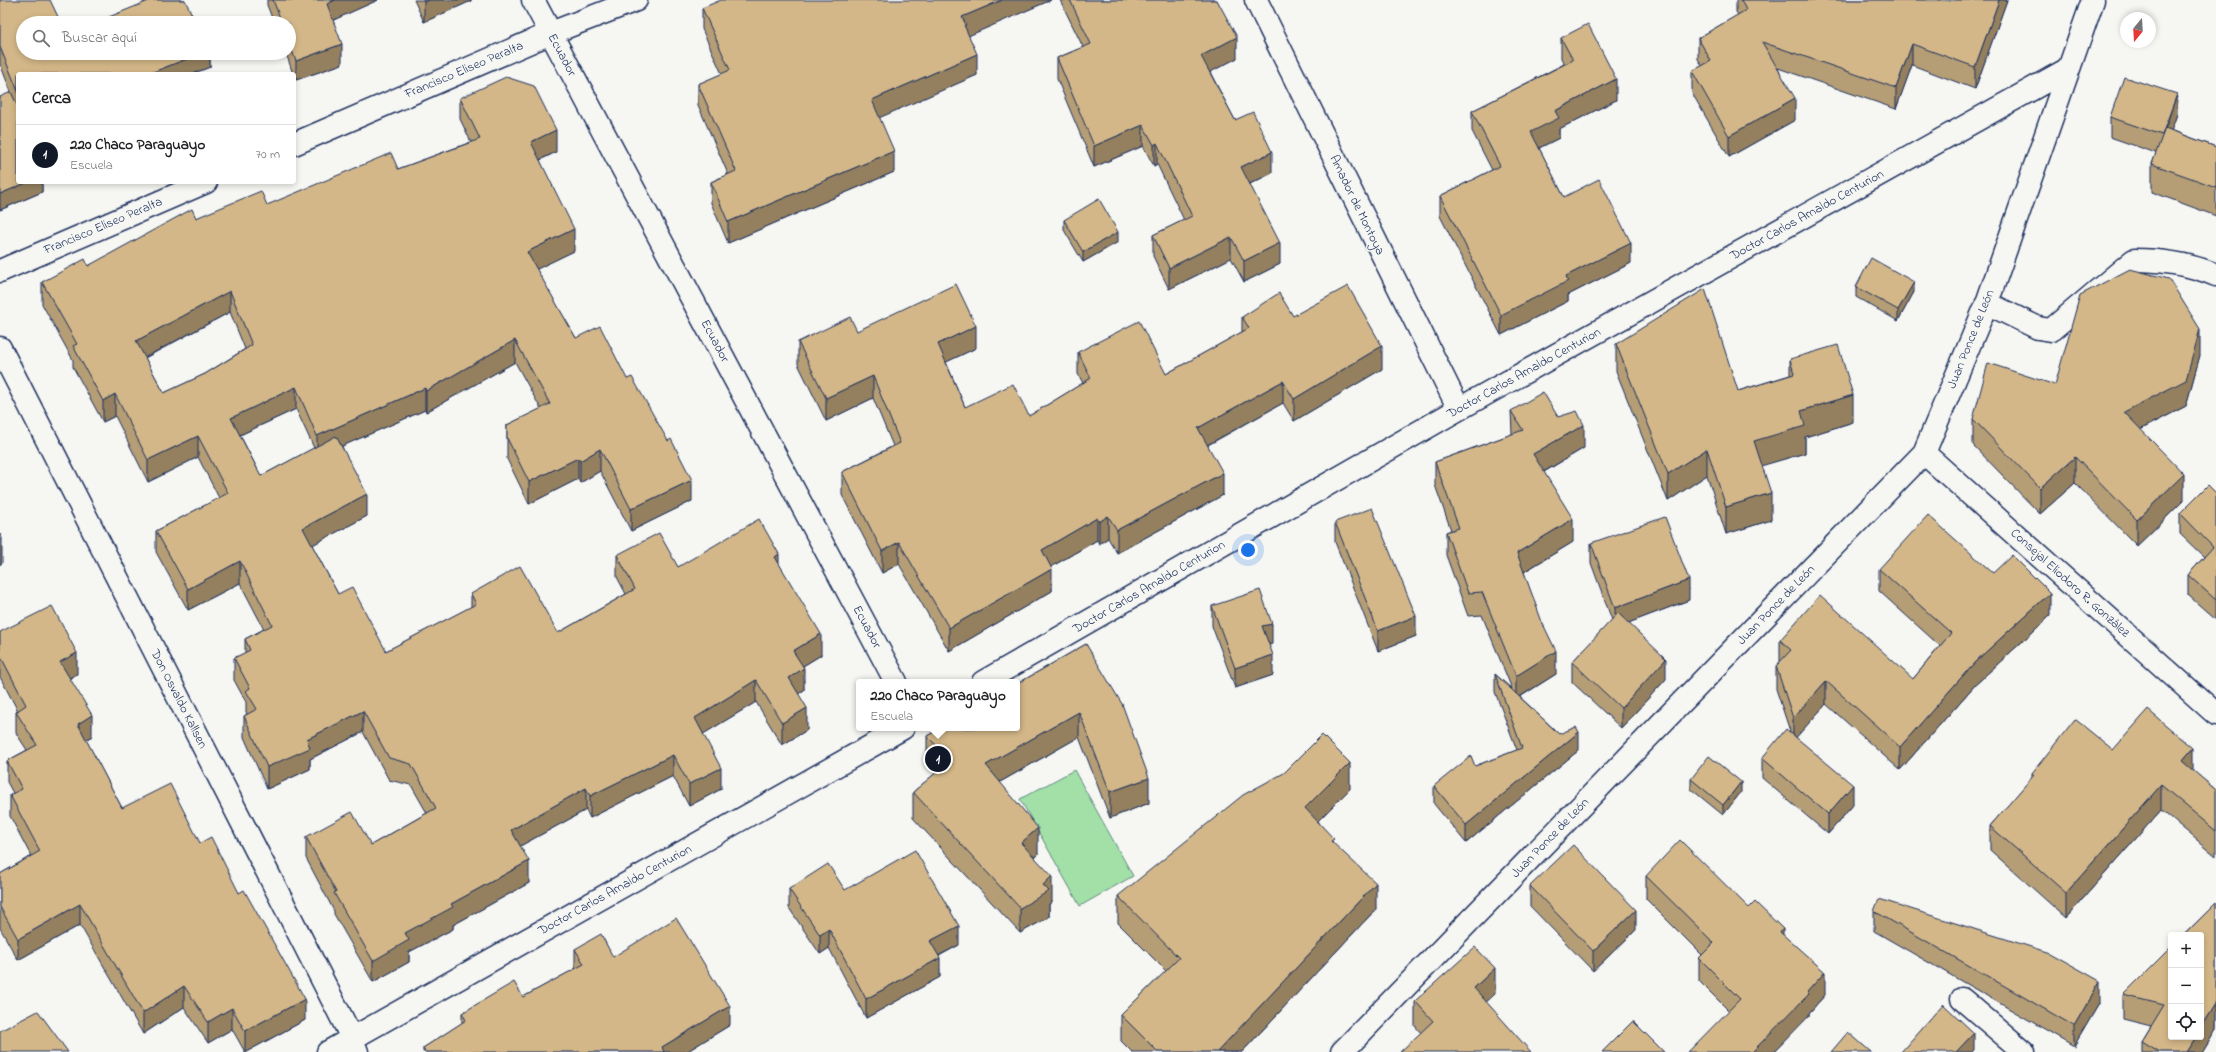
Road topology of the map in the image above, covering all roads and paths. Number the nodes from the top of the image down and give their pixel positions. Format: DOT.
graph roads {
  1 [pos="533,0"];
  2 [pos="636,0"];
  3 [pos="1256,0"];
  4 [pos="2093,0"];
  5 [pos="551,33"];
  6 [pos="2068,69"];
  7 [pos="296,143"];
  8 [pos="201,184"];
  9 [pos="0,271"];
  10 [pos="2216,274"];
  11 [pos="1987,304"];
  12 [pos="0,348"];
  13 [pos="1459,410"];
  14 [pos="1924,453"];
  15 [pos="894,679"];
  16 [pos="988,679"];
  17 [pos="2216,714"];
  18 [pos="897,731"];
  19 [pos="1962,999"];
  20 [pos="354,1045"];
  21 [pos="328,1052"];
  22 [pos="1342,1052"];
  23 [pos="2024,1052"];
  1 -- 5 [label="street, Ecuador"];
  2 -- 5 [label="street, Francisco Eliseo Peralta"];
  3 -- 13 [label="street, Amador de Montoya"];
  4 -- 6 [label="street, Juan Ponce de León"];
  5 -- 7 [label="street, Francisco Eliseo Peralta"];
  5 -- 15 [label="street, Ecuador"];
  6 -- 11 [label="street, Juan Ponce de León"];
  6 -- 13 [label="street, Doctor Carlos Arnaldo Centurion"];
  8 -- 9 [label="street, Francisco Eliseo Peralta"];
  10 -- 11 [label="street"];
  11 -- 14 [label="street, Juan Ponce de León"];
  12 -- 20 [label="street, Don Osvaldo Kallsen"];
  13 -- 16 [label="street, Doctor Carlos Arnaldo Centurion"];
  14 -- 17 [label="street, Consejal Eliodoro R. González"];
  14 -- 22 [label="street, Juan Ponce de León"];
  18 -- 20 [label="street, Doctor Carlos Arnaldo Centurion"];
  19 -- 23 [label="street"];
  20 -- 21 [label="street, Doctor Carlos Arnaldo Centurion"];
}
